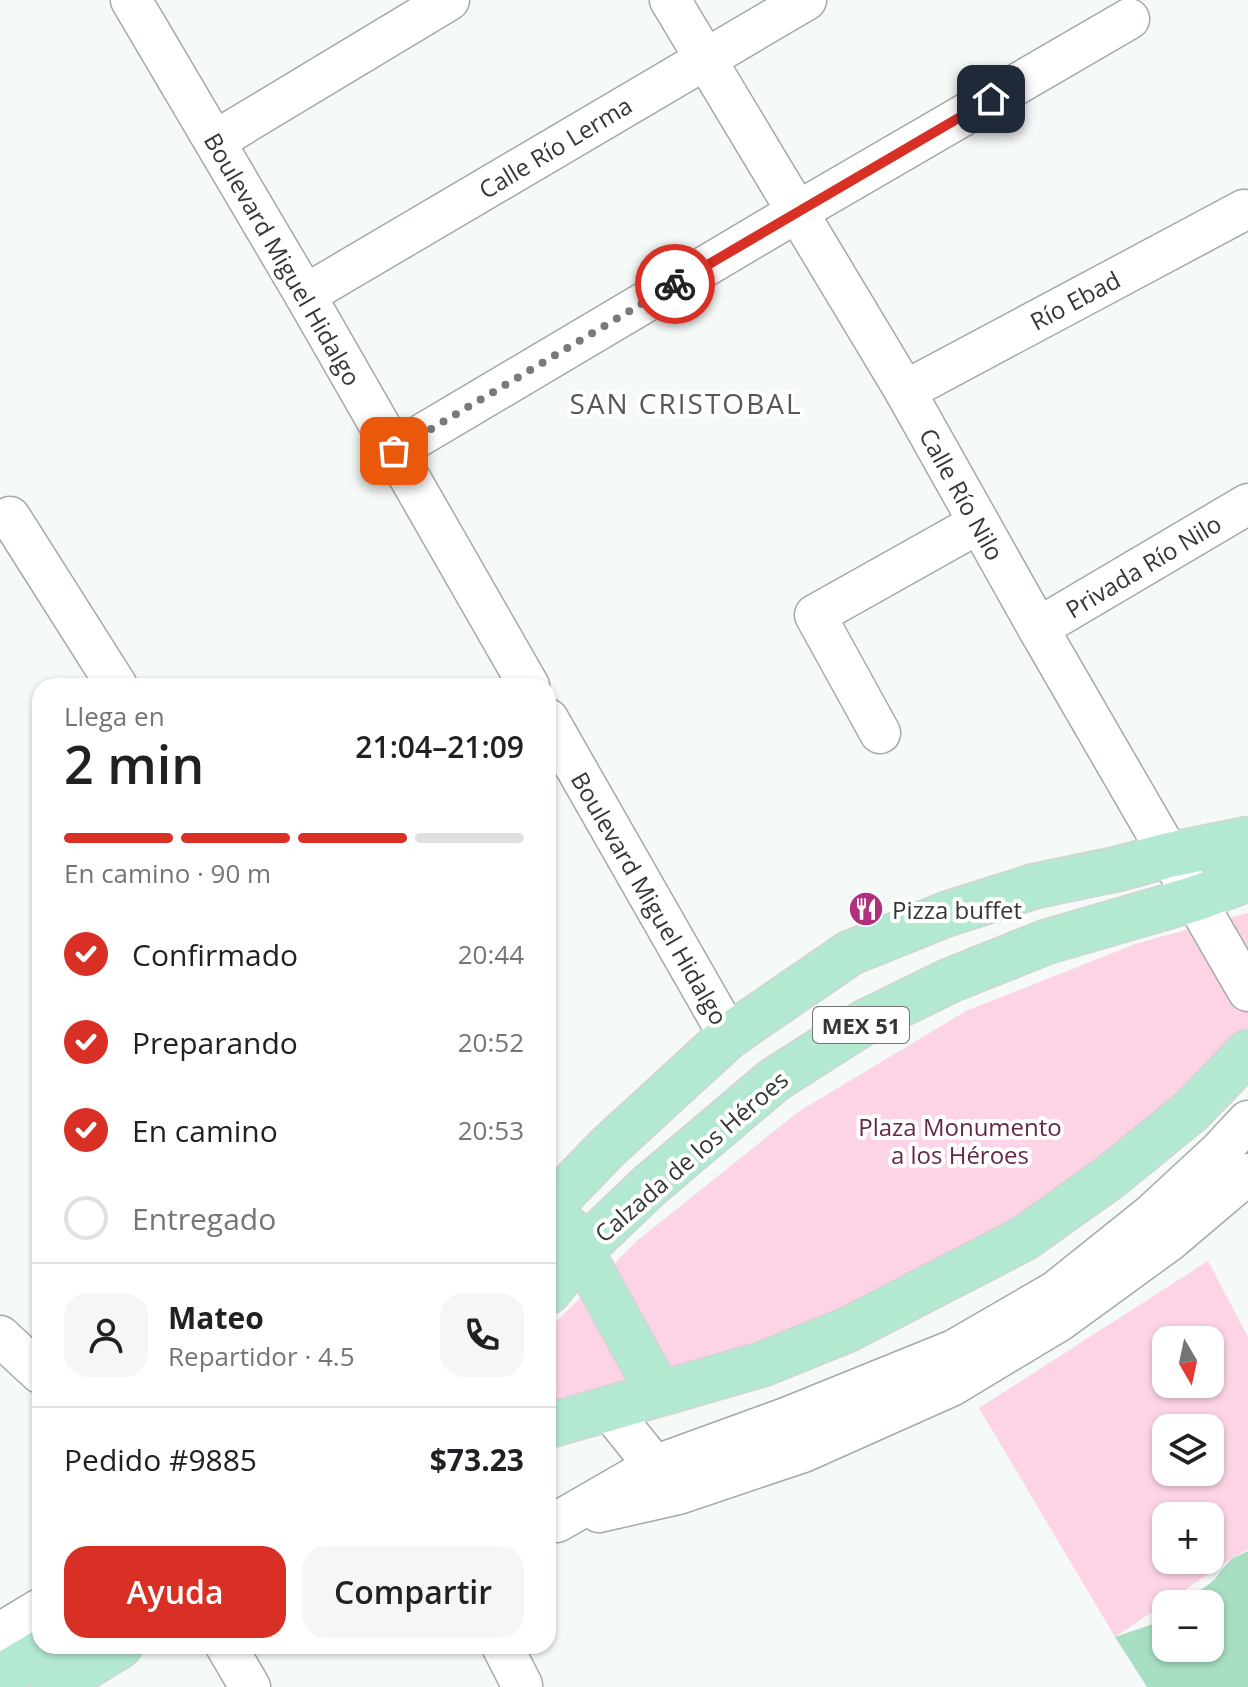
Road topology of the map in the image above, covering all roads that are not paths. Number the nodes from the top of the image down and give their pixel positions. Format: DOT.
graph roads {
  1 [pos="131,0"];
  2 [pos="449,0"];
  3 [pos="670,0"];
  4 [pos="806,0"];
  5 [pos="1129,19"];
  6 [pos="705,58"];
  7 [pos="215,141"];
  8 [pos="1244,210"];
  9 [pos="797,212"];
  10 [pos="305,295"];
  11 [pos="905,391"];
  12 [pos="394,451"];
  13 [pos="1248,504"];
  14 [pos="10,517"];
  15 [pos="979,523"];
  16 [pos="1038,628"];
  17 [pos="112,678"];
  18 [pos="524,678"];
  19 [pos="556,733"];
  20 [pos="880,733"];
  21 [pos="1248,839"];
  22 [pos="1169,855"];
  23 [pos="1248,879"];
  24 [pos="1194,899"];
  25 [pos="1248,991"];
  26 [pos="729,1036"];
  27 [pos="1248,1052"];
  28 [pos="1248,1121"];
  29 [pos="1238,1167"];
  30 [pos="556,1201"];
  31 [pos="556,1213"];
  32 [pos="582,1250"];
  33 [pos="556,1282"];
  34 [pos="0,1336"];
  35 [pos="32,1366"];
  36 [pos="659,1393"];
  37 [pos="608,1408"];
  38 [pos="556,1424"];
  39 [pos="666,1480"];
  40 [pos="556,1521"];
  41 [pos="32,1614"];
  42 [pos="0,1633"];
  43 [pos="39,1654"];
  44 [pos="107,1654"];
  45 [pos="231,1654"];
  46 [pos="506,1654"];
  47 [pos="0,1677"];
  48 [pos="522,1685"];
  49 [pos="53,1687"];
  50 [pos="250,1687"];
  1 -- 7 [label="street, Boulevard Miguel Hidalgo"];
  2 -- 7 [label="street"];
  3 -- 6 [label="street, Calle Río Nilo"];
  4 -- 6 [label="street, Calle Río Lerma"];
  5 -- 9 [label="street"];
  6 -- 9 [label="street, Calle Río Nilo"];
  6 -- 10 [label="street, Calle Río Lerma"];
  7 -- 10 [label="street, Boulevard Miguel Hidalgo"];
  8 -- 11 [label="street, Río Ebad"];
  9 -- 11 [label="street, Calle Río Nilo"];
  9 -- 12 [label="street"];
  10 -- 12 [label="street, Boulevard Miguel Hidalgo"];
  11 -- 15 [label="street, Calle Río Nilo"];
  12 -- 18 [label="street, Boulevard Miguel Hidalgo"];
  13 -- 16 [label="street, Privada Río Nilo"];
  14 -- 17 [label="street"];
  15 -- 16 [label="street, Calle Río Nilo"];
  15 -- 20 [label="street"];
  16 -- 22 [label="street, Calle Río Nilo"];
  19 -- 26 [label="street, Boulevard Miguel Hidalgo"];
  21 -- 22 [label="main road"];
  22 -- 24 [label="street, Calle Río Nilo"];
  22 -- 26 [label="main road"];
  23 -- 24 [label="main road, Calzada de los Héroes / MEX 51"];
  24 -- 25 [label="street, Calle Río Nilo"];
  24 -- 32 [label="main road, Calzada de los Héroes / MEX 51"];
  26 -- 30 [label="main road"];
  27 -- 36 [label="main road"];
  28 -- 29 [label="street"];
  29 -- 39 [label="street"];
  31 -- 32 [label="main road"];
  32 -- 33 [label="main road, Calzada de los Héroes / MEX 51"];
  32 -- 36 [label="main road"];
  34 -- 35 [label="street"];
  36 -- 37 [label="main road"];
  37 -- 38 [label="main road"];
  37 -- 39 [label="street"];
  39 -- 40 [label="street"];
  41 -- 42 [label="street"];
  43 -- 47 [label="main road"];
  44 -- 49 [label="main road"];
  45 -- 50 [label="street"];
  46 -- 48 [label="street"];
}
